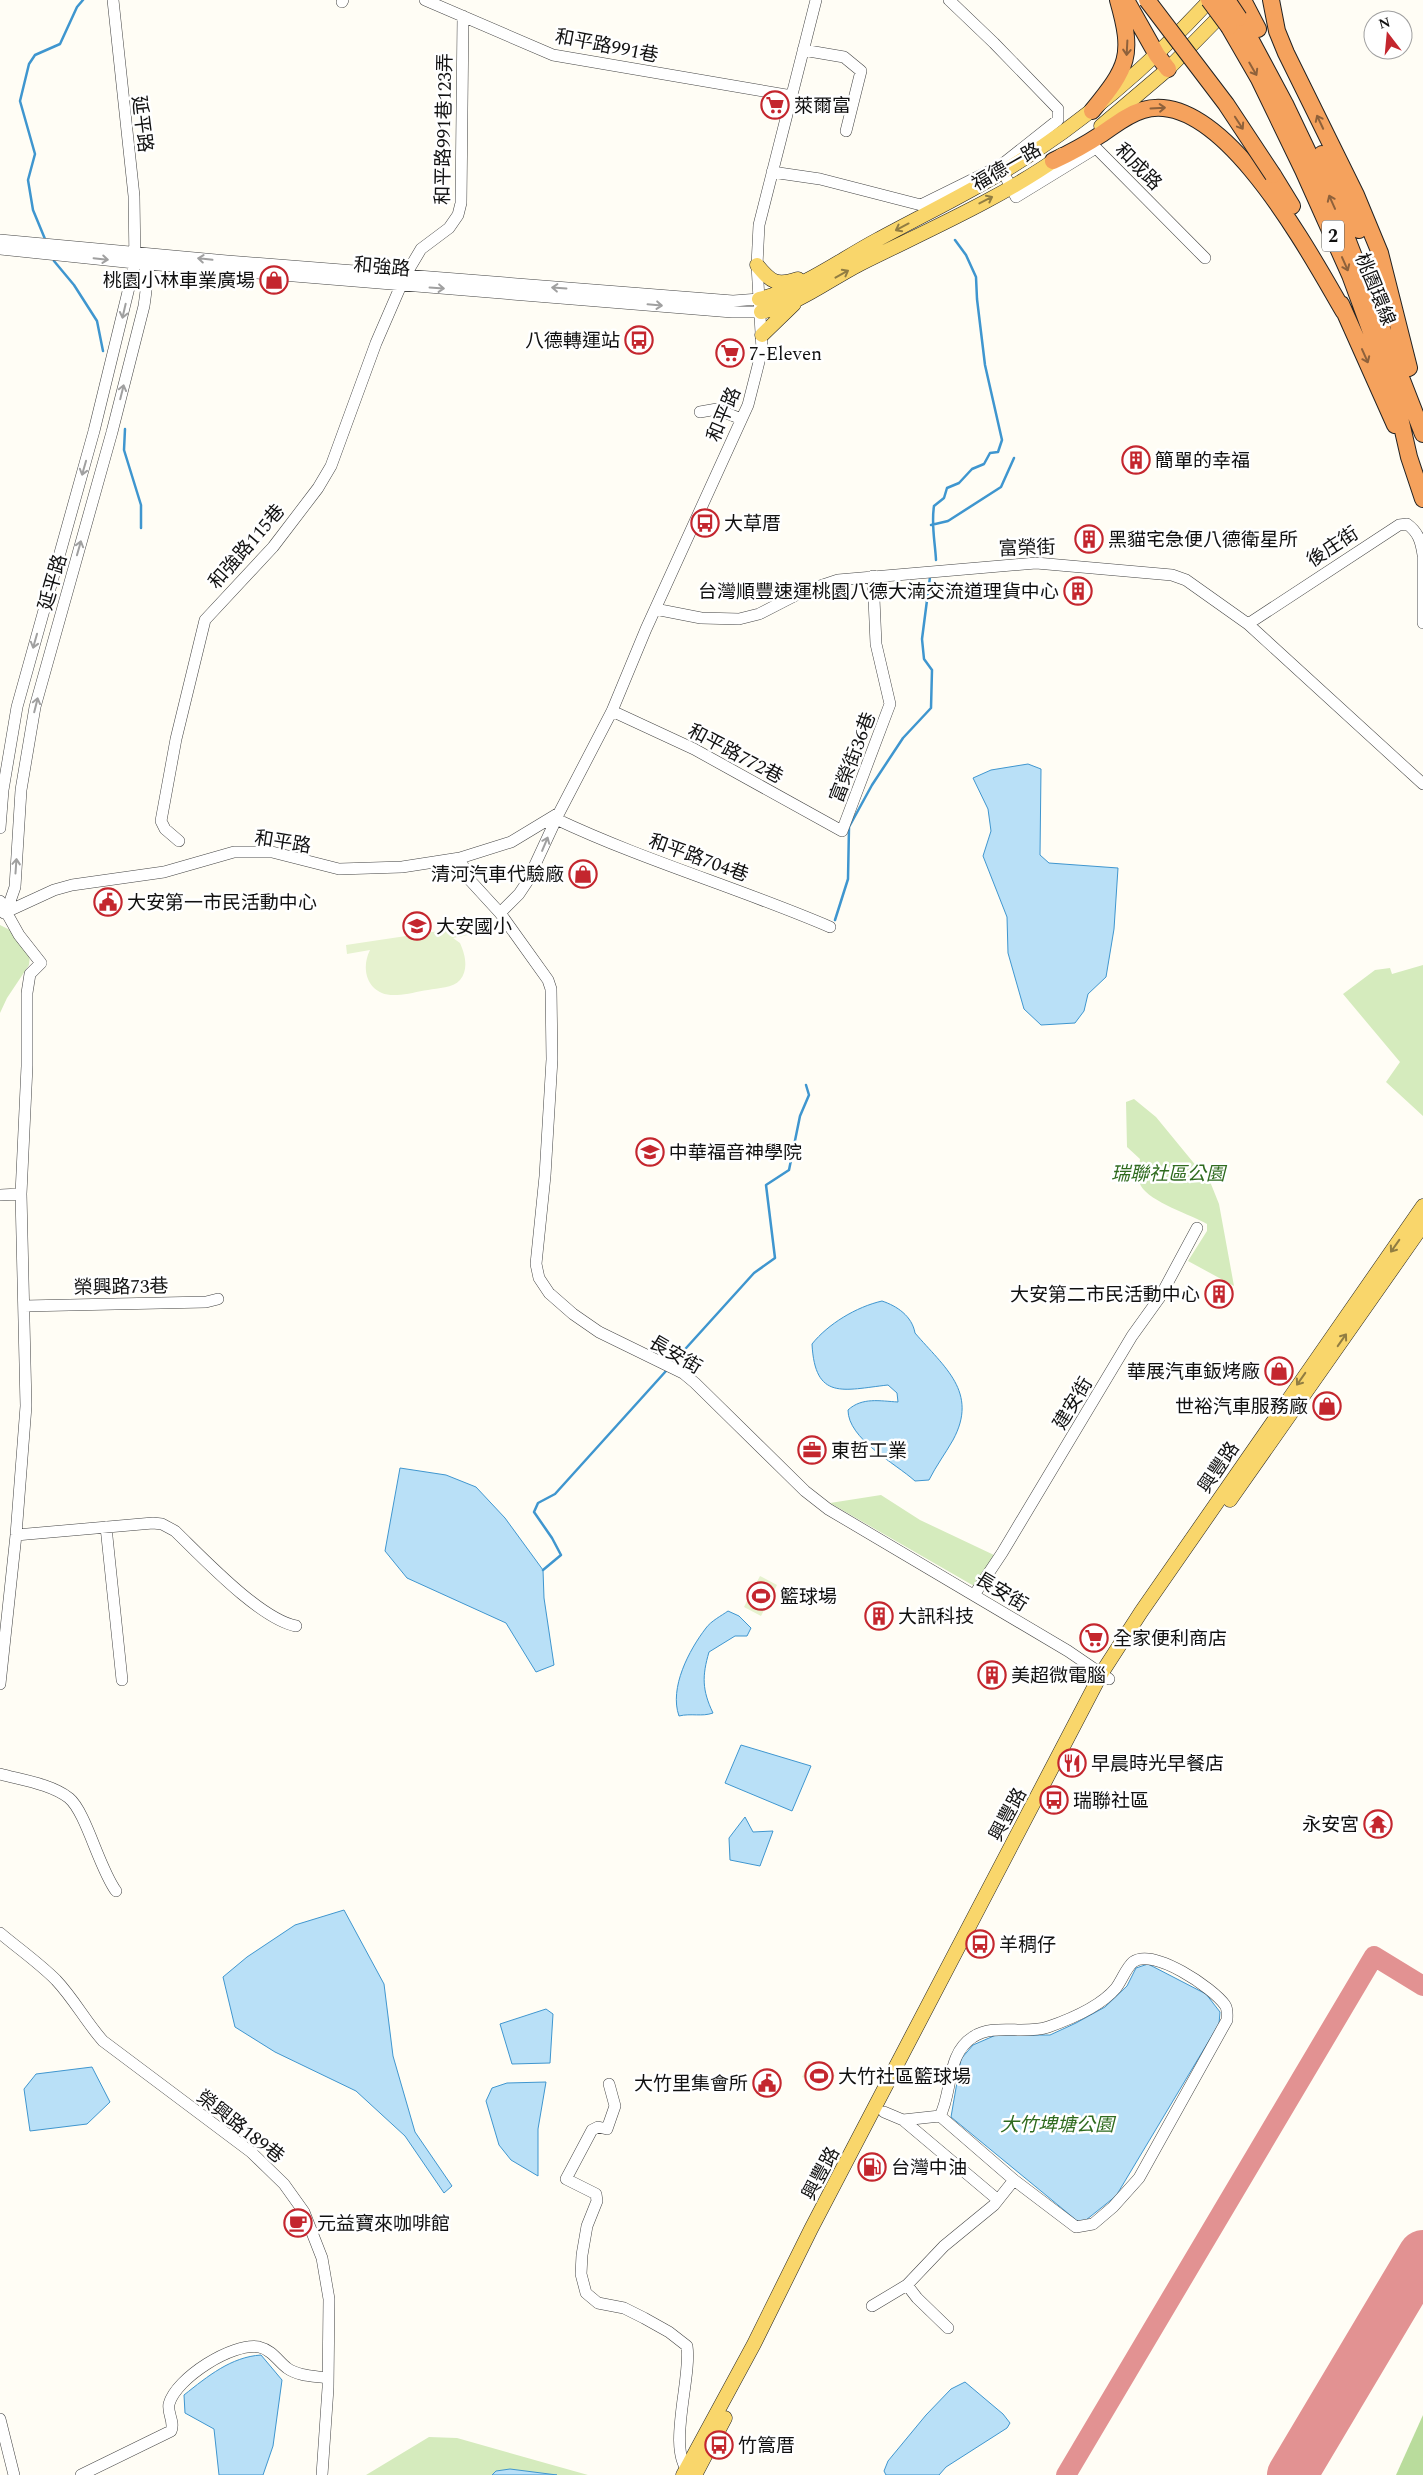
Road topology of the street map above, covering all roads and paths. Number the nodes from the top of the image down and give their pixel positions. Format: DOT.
graph roads {
  1 [pos="112,0"];
  2 [pos="424,0"];
  3 [pos="816,0"];
  4 [pos="948,0"];
  5 [pos="1118,0"];
  6 [pos="1126,0"];
  7 [pos="1147,0"];
  8 [pos="1210,0"];
  9 [pos="1228,0"];
  10 [pos="1271,0"];
  11 [pos="1238,9"];
  12 [pos="463,16"];
  13 [pos="803,50"];
  14 [pos="1157,55"];
  15 [pos="1168,69"];
  16 [pos="792,96"];
  17 [pos="1092,111"];
  18 [pos="846,131"];
  19 [pos="1053,161"];
  20 [pos="1001,169"];
  21 [pos="772,172"];
  22 [pos="1010,187"];
  23 [pos="0,243"];
  24 [pos="848,256"];
  25 [pos="1205,258"];
  26 [pos="139,260"];
  27 [pos="757,265"];
  28 [pos="403,281"];
  29 [pos="800,299"];
  30 [pos="760,306"];
  31 [pos="1344,312"];
  32 [pos="1399,330"];
  33 [pos="762,335"];
  34 [pos="700,412"];
  35 [pos="741,419"];
  36 [pos="1422,430"];
  37 [pos="1409,457"];
  38 [pos="1423,498"];
  39 [pos="1423,556"];
  40 [pos="873,576"];
  41 [pos="655,609"];
  42 [pos="1423,623"];
  43 [pos="1248,624"];
  44 [pos="612,710"];
  45 [pos="1423,784"];
  46 [pos="557,816"];
  47 [pos="0,828"];
  48 [pos="842,831"];
  49 [pos="179,841"];
  50 [pos="460,858"];
  51 [pos="0,901"];
  52 [pos="500,913"];
  53 [pos="3,914"];
  54 [pos="830,926"];
  55 [pos="21,1194"];
  56 [pos="0,1195"];
  57 [pos="1423,1206"];
  58 [pos="1423,1225"];
  59 [pos="1197,1228"];
  60 [pos="218,1299"];
  61 [pos="24,1306"];
  62 [pos="106,1527"];
  63 [pos="16,1535"];
  64 [pos="974,1595"];
  65 [pos="296,1626"];
  66 [pos="1105,1677"];
  67 [pos="122,1680"];
  68 [pos="0,1684"];
  69 [pos="0,1774"];
  70 [pos="116,1891"];
  71 [pos="0,1934"];
  72 [pos="609,2084"];
  73 [pos="884,2112"];
  74 [pos="940,2116"];
  75 [pos="903,2120"];
  76 [pos="1014,2180"];
  77 [pos="998,2200"];
  78 [pos="907,2285"];
  79 [pos="872,2306"];
  80 [pos="948,2328"];
  81 [pos="327,2378"];
  82 [pos="0,2419"];
  83 [pos="689,2474"];
  84 [pos="14,2475"];
  85 [pos="81,2475"];
  86 [pos="322,2475"];
  1 -- 26 [label="street, 延平路"];
  2 -- 12 [label="street, 和平路991巷"];
  3 -- 13 [label="street, 和平路"];
  4 -- 20 [label="street"];
  5 -- 17 [label="highway, one-way"];
  6 -- 14 [label="highway"];
  7 -- 31 [label="highway, one-way, bridge"];
  8 -- 11 [label="highway, 桃園環線 / 2, bridge"];
  8 -- 14 [label="main road, 福德一路"];
  9 -- 11 [label="highway, 桃園環線 / 2, bridge"];
  32 -- 10 [label="highway, one-way"];
  11 -- 15 [label="main road, 福德一路"];
  11 -- 32 [label="highway"];
  36 -- 11 [label="highway, 桃園環線 / 2, one-way"];
  11 -- 37 [label="highway, 桃園環線 / 2, one-way"];
  12 -- 16 [label="street, 和平路991巷"];
  12 -- 28 [label="street, 和平路991巷123弄"];
  13 -- 16 [label="street, 和平路"];
  13 -- 18 [label="street"];
  14 -- 15 [label="highway"];
  14 -- 17 [label="main road, 福德一路"];
  15 -- 19 [label="main road, 福德一路"];
  16 -- 21 [label="street, 和平路"];
  17 -- 20 [label="main road, 福德一路"];
  19 -- 22 [label="main road, 福德一路"];
  19 -- 31 [label="highway, one-way"];
  20 -- 21 [label="street"];
  20 -- 22 [label="street"];
  20 -- 24 [label="main road, 福德一路, one-way"];
  21 -- 27 [label="street, 和平路"];
  22 -- 25 [label="street, 和成路"];
  29 -- 22 [label="main road, 福德一路, one-way"];
  23 -- 26 [label="street, 和強路"];
  24 -- 27 [label="main road"];
  24 -- 30 [label="main road, 福德一路"];
  26 -- 28 [label="street, 和強路"];
  26 -- 47 [label="street, 延平路, one-way"];
  53 -- 26 [label="street, 延平路, one-way"];
  27 -- 30 [label="street, 和平路"];
  28 -- 30 [label="street, 和強路"];
  28 -- 49 [label="street, 和強路115巷"];
  29 -- 30 [label="main road, 福德一路"];
  29 -- 33 [label="main road"];
  30 -- 33 [label="street, 和平路"];
  31 -- 37 [label="highway, one-way"];
  32 -- 36 [label="highway"];
  33 -- 35 [label="street, 和平路"];
  34 -- 35 [label="street"];
  35 -- 41 [label="street, 和平路"];
  37 -- 38 [label="highway, 桃園環線 / 2"];
  39 -- 42 [label="street, 後庄街"];
  39 -- 43 [label="street, 後庄街"];
  40 -- 41 [label="street, 富榮街"];
  40 -- 43 [label="street, 富榮街"];
  40 -- 48 [label="street, 富榮街36巷"];
  41 -- 44 [label="street, 和平路"];
  43 -- 45 [label="street, 富榮街"];
  44 -- 46 [label="street, 和平路"];
  44 -- 48 [label="street, 和平路772巷"];
  46 -- 50 [label="street, 和平路"];
  52 -- 46 [label="street, 和平路, one-way"];
  46 -- 54 [label="street, 和平路704巷"];
  50 -- 52 [label="street, 長安街"];
  50 -- 53 [label="street, 和平路"];
  51 -- 53 [label="street"];
  52 -- 64 [label="street, 長安街"];
  53 -- 55 [label="street"];
  55 -- 56 [label="street"];
  55 -- 61 [label="street"];
  57 -- 66 [label="main road, 興豐路, one-way"];
  66 -- 58 [label="main road, 興豐路, one-way"];
  59 -- 64 [label="street, 建安街"];
  60 -- 61 [label="street, 榮興路73巷"];
  61 -- 63 [label="street"];
  62 -- 63 [label="street"];
  62 -- 65 [label="street"];
  62 -- 67 [label="street"];
  63 -- 68 [label="street"];
  64 -- 66 [label="street, 長安街"];
  66 -- 73 [label="main road, 興豐路"];
  66 -- 83 [label="main road, 興豐路"];
  69 -- 70 [label="street"];
  71 -- 81 [label="street, 榮興路189巷"];
  72 -- 83 [label="street"];
  73 -- 75 [label="street"];
  73 -- 83 [label="main road, 興豐路"];
  74 -- 75 [label="street"];
  74 -- 76 [label="street"];
  74 -- 76 [label="street"];
  75 -- 77 [label="street"];
  76 -- 77 [label="street"];
  77 -- 78 [label="street"];
  78 -- 79 [label="street"];
  78 -- 80 [label="street"];
  81 -- 85 [label="street"];
  81 -- 86 [label="street, 榮興路189巷"];
  82 -- 84 [label="street"];
}
